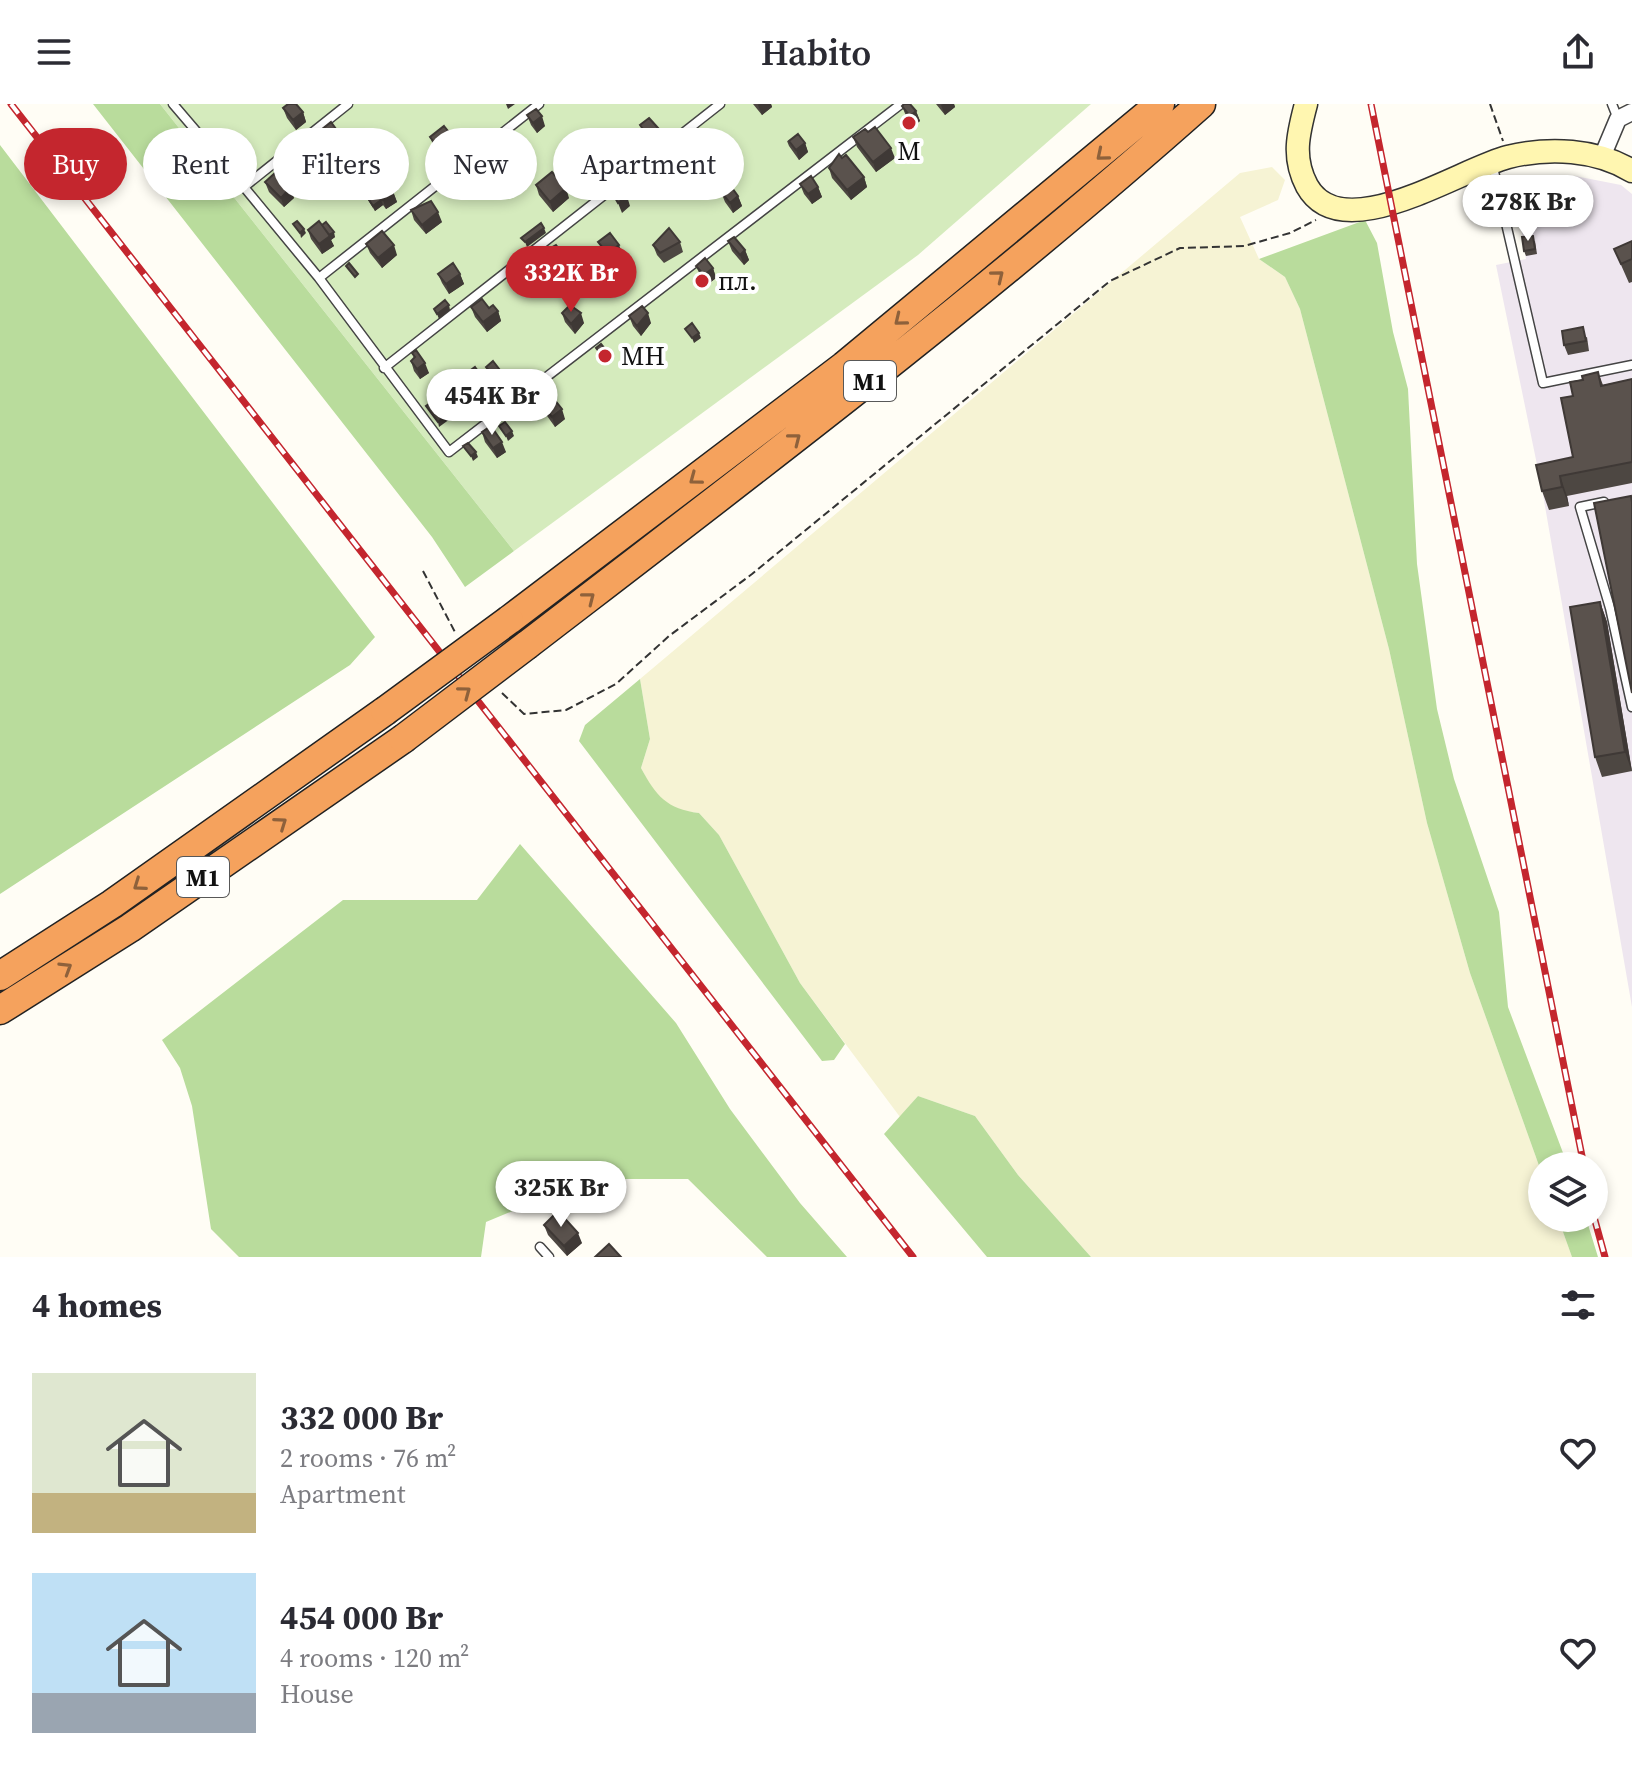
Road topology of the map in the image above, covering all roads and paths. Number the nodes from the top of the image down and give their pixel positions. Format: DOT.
graph roads {
  1 [pos="173,104"];
  2 [pos="348,104"];
  3 [pos="539,104"];
  4 [pos="720,104"];
  5 [pos="901,104"];
  6 [pos="1160,104"];
  7 [pos="1201,104"];
  8 [pos="1306,104"];
  9 [pos="1490,104"];
  10 [pos="1621,112"];
  11 [pos="194,128"];
  12 [pos="1602,157"];
  13 [pos="1500,160"];
  14 [pos="1632,171"];
  15 [pos="257,177"];
  16 [pos="255,200"];
  17 [pos="1329,206"];
  18 [pos="319,278"];
  19 [pos="1632,365"];
  20 [pos="384,368"];
  21 [pos="1619,500"];
  22 [pos="423,571"];
  23 [pos="464,644"];
  24 [pos="500,690"];
  25 [pos="1632,707"];
  26 [pos="0,976"];
  27 [pos="0,1010"];
  28 [pos="540,1247"];
  29 [pos="549,1257"];
  1 -- 11 [label="lane"];
  2 -- 15 [label="lane"];
  3 -- 18 [label="lane"];
  4 -- 20 [label="lane"];
  5 -- 20 [label="lane"];
  6 -- 26 [label="highway, М1, one-way, bridge"];
  27 -- 7 [label="highway, М1, one-way, bridge"];
  8 -- 17 [label="street"];
  9 -- 13 [label="path"];
  10 -- 12 [label="street"];
  12 -- 13 [label="street"];
  12 -- 14 [label="street"];
  13 -- 17 [label="street"];
  13 -- 19 [label="lane"];
  16 -- 18 [label="lane"];
  17 -- 24 [label="path"];
  18 -- 20 [label="lane"];
  21 -- 25 [label="lane"];
  22 -- 23 [label="path"];
  28 -- 29 [label="lane"];
}
